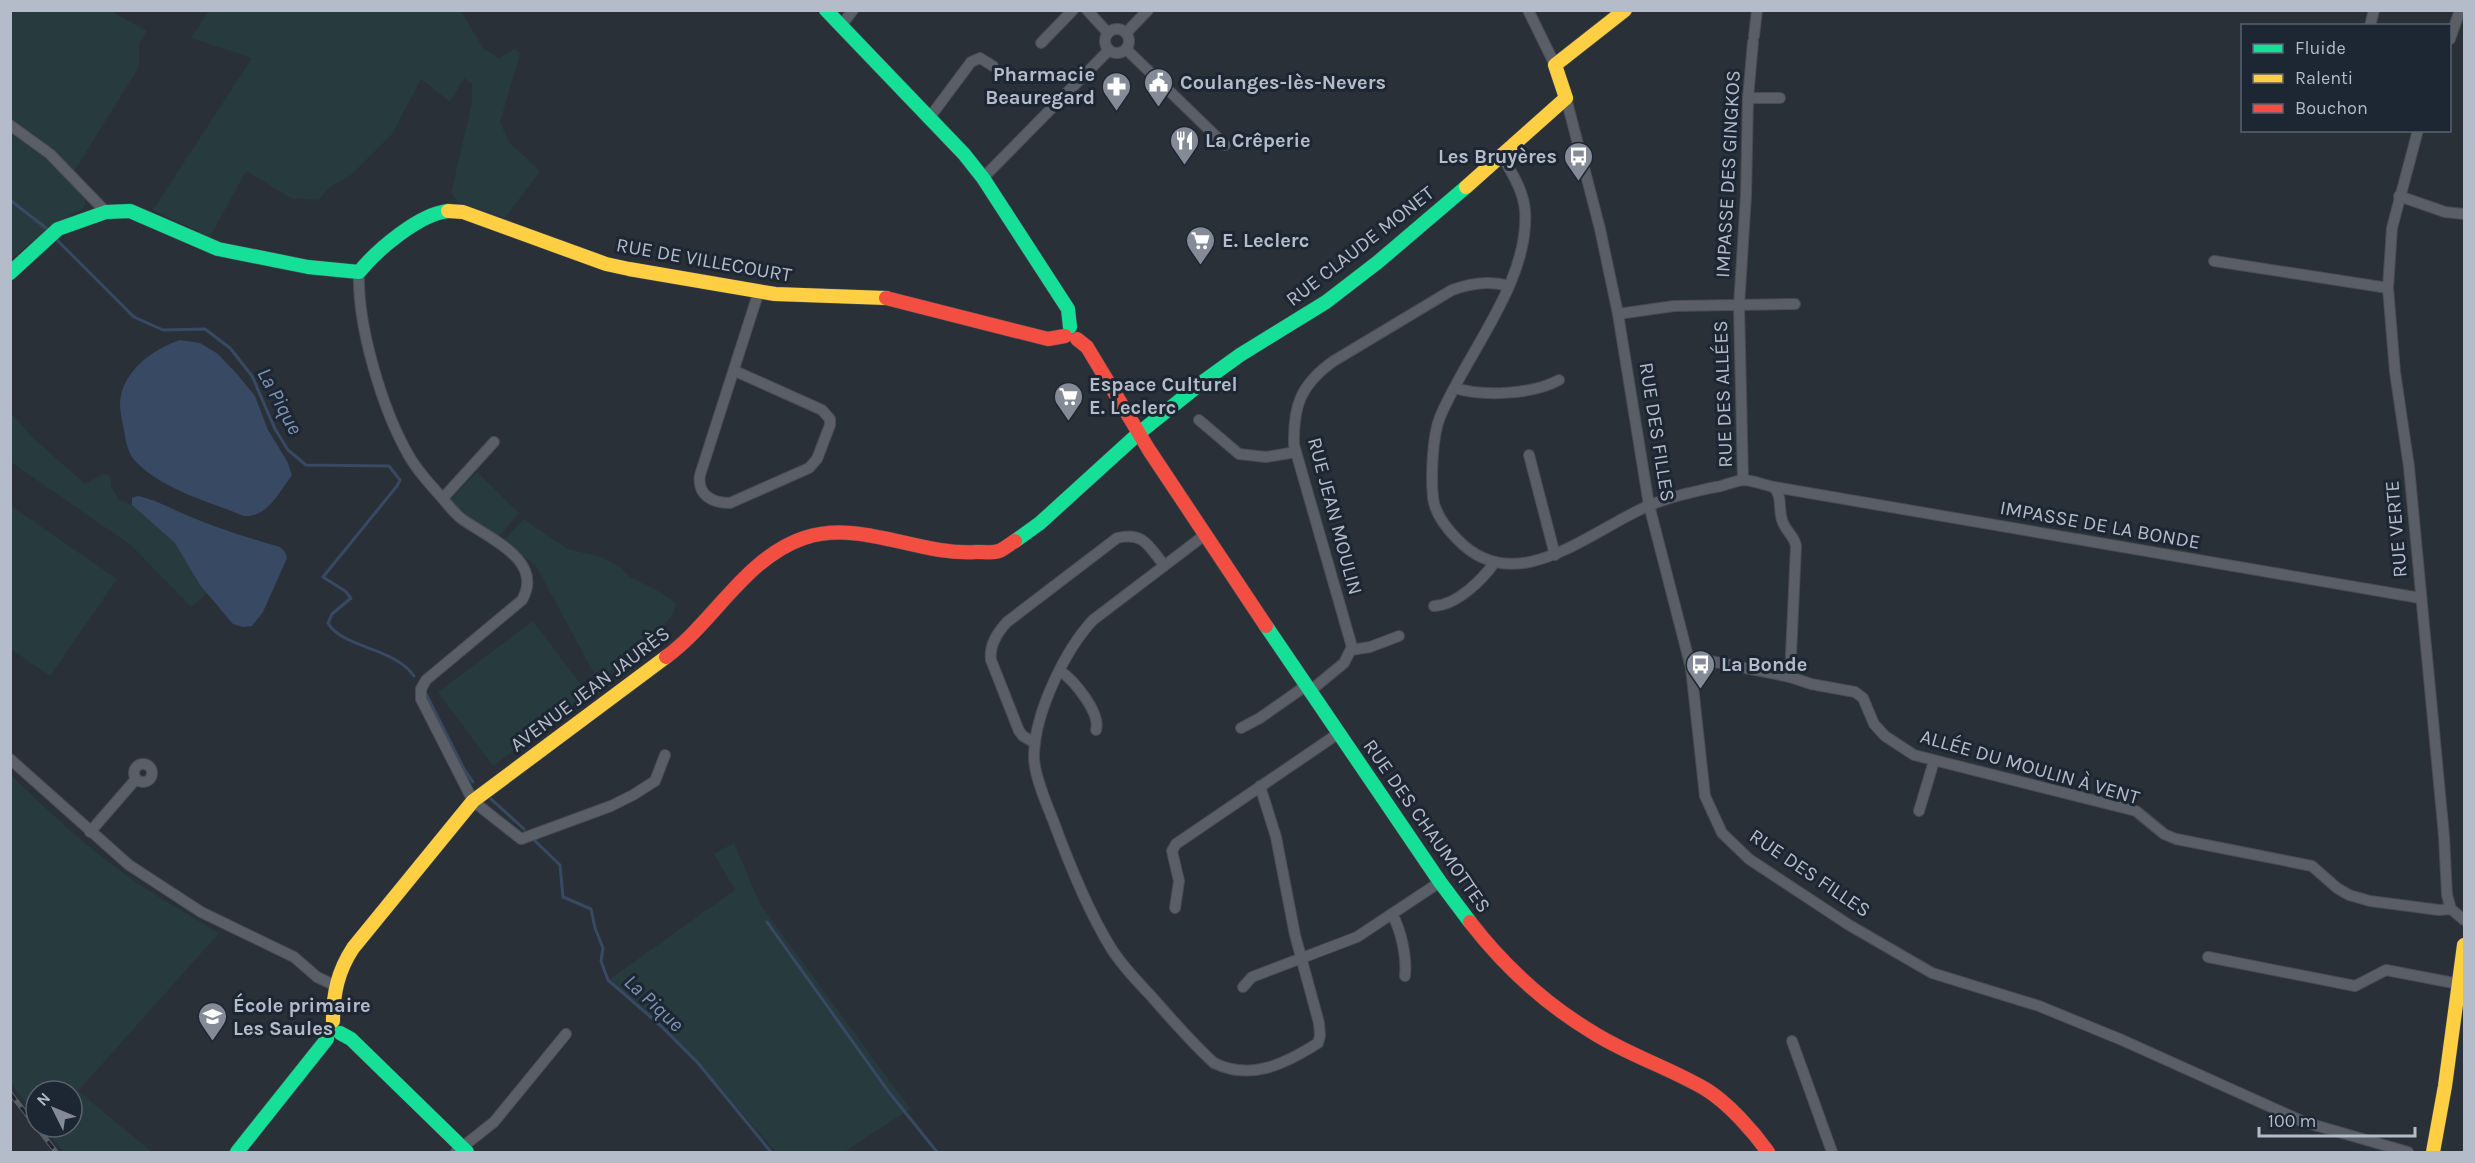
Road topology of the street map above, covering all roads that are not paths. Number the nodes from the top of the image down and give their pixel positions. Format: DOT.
graph roads {
  1 [pos="826,10"];
  2 [pos="853,10"];
  3 [pos="1073,10"];
  4 [pos="1087,10"];
  5 [pos="1148,10"];
  6 [pos="1528,10"];
  7 [pos="1625,10"];
  8 [pos="1757,10"];
  9 [pos="2460,10"];
  10 [pos="841,26"];
  11 [pos="1108,33"];
  12 [pos="1126,33"];
  13 [pos="2451,36"];
  14 [pos="1041,43"];
  15 [pos="1126,49"];
  16 [pos="1109,50"];
  17 [pos="1555,64"];
  18 [pos="993,66"];
  19 [pos="1566,98"];
  20 [pos="1748,98"];
  21 [pos="1780,98"];
  22 [pos="930,117"];
  23 [pos="10,125"];
  24 [pos="2417,132"];
  25 [pos="1225,145"];
  26 [pos="1502,156"];
  27 [pos="983,178"];
  28 [pos="2399,196"];
  29 [pos="106,212"];
  30 [pos="2464,214"];
  31 [pos="2214,261"];
  32 [pos="359,272"];
  33 [pos="10,273"];
  34 [pos="1508,286"];
  35 [pos="2388,288"];
  36 [pos="759,291"];
  37 [pos="1796,304"];
  38 [pos="1739,306"];
  39 [pos="1618,314"];
  40 [pos="1071,334"];
  41 [pos="735,371"];
  42 [pos="1559,380"];
  43 [pos="1455,388"];
  44 [pos="1199,420"];
  45 [pos="1139,433"];
  46 [pos="494,442"];
  47 [pos="1296,452"];
  48 [pos="1529,455"];
  49 [pos="1743,480"];
  50 [pos="1774,488"];
  51 [pos="443,498"];
  52 [pos="1649,505"];
  53 [pos="1206,534"];
  54 [pos="1555,555"];
  55 [pos="1495,562"];
  56 [pos="1164,565"];
  57 [pos="2420,598"];
  58 [pos="1434,606"];
  59 [pos="1400,636"];
  60 [pos="1351,650"];
  61 [pos="1689,661"];
  62 [pos="1060,671"];
  63 [pos="1790,677"];
  64 [pos="1309,688"];
  65 [pos="1241,728"];
  66 [pos="1096,730"];
  67 [pos="1339,732"];
  68 [pos="1035,743"];
  69 [pos="665,755"];
  70 [pos="10,759"];
  71 [pos="1934,761"];
  72 [pos="136,779"];
  73 [pos="1260,786"];
  74 [pos="473,801"];
  75 [pos="1919,811"];
  76 [pos="90,832"];
  77 [pos="1440,882"];
  78 [pos="1175,908"];
  79 [pos="2451,909"];
  80 [pos="1392,914"];
  81 [pos="2464,920"];
  82 [pos="2464,945"];
  83 [pos="2208,957"];
  84 [pos="1302,959"];
  85 [pos="1405,976"];
  86 [pos="2459,984"];
  87 [pos="334,985"];
  88 [pos="1243,987"];
  89 [pos="337,1027"];
  90 [pos="566,1034"];
  91 [pos="1792,1041"];
  92 [pos="462,1150"];
  93 [pos="237,1152"];
  94 [pos="1768,1152"];
  95 [pos="1832,1152"];
  96 [pos="2408,1152"];
  97 [pos="2433,1152"];
  1 -- 10 [label="street"];
  2 -- 10 [label="street"];
  3 -- 14 [label="street"];
  4 -- 11 [label="street"];
  5 -- 12 [label="street"];
  6 -- 17 [label="street"];
  7 -- 17 [label="street"];
  8 -- 20 [label="street, IMPASSE DES GINGKOS"];
  9 -- 13 [label="street"];
  10 -- 22 [label="street"];
  11 -- 12 [label="street"];
  11 -- 16 [label="street"];
  12 -- 15 [label="street"];
  15 -- 16 [label="street"];
  15 -- 25 [label="street"];
  16 -- 27 [label="street"];
  17 -- 19 [label="street, RUE DES FILLES"];
  18 -- 22 [label="street"];
  19 -- 26 [label="street, RUE CLAUDE MONET"];
  19 -- 39 [label="street, RUE DES FILLES"];
  20 -- 21 [label="street"];
  20 -- 38 [label="street, IMPASSE DES GINGKOS"];
  22 -- 27 [label="street"];
  23 -- 29 [label="street"];
  24 -- 28 [label="street, RUE VERTE"];
  26 -- 34 [label="street"];
  26 -- 45 [label="street, RUE CLAUDE MONET"];
  27 -- 40 [label="street"];
  28 -- 30 [label="street"];
  28 -- 35 [label="street, RUE VERTE"];
  29 -- 32 [label="street"];
  29 -- 33 [label="street"];
  31 -- 35 [label="street"];
  32 -- 36 [label="street, RUE DE VILLECOURT"];
  32 -- 51 [label="street"];
  34 -- 43 [label="street"];
  34 -- 47 [label="street, RUE JEAN MOULIN"];
  35 -- 57 [label="street, RUE VERTE"];
  36 -- 40 [label="street, RUE DE VILLECOURT"];
  36 -- 41 [label="street"];
  37 -- 38 [label="street"];
  38 -- 39 [label="street"];
  38 -- 49 [label="street, RUE DES ALLÉES"];
  39 -- 52 [label="street, RUE DES FILLES"];
  40 -- 45 [label="street, RUE DES CHAUMOTTES"];
  41 -- 41 [label="street"];
  42 -- 43 [label="street"];
  43 -- 55 [label="street"];
  44 -- 47 [label="street"];
  45 -- 53 [label="street, RUE DES CHAUMOTTES"];
  45 -- 74 [label="street, AVENUE JEAN JAURÈS"];
  46 -- 51 [label="street"];
  47 -- 60 [label="street, RUE JEAN MOULIN"];
  48 -- 54 [label="street"];
  49 -- 50 [label="street, IMPASSE DE LA BONDE"];
  49 -- 52 [label="street"];
  50 -- 57 [label="street, IMPASSE DE LA BONDE"];
  50 -- 63 [label="street"];
  51 -- 74 [label="street"];
  52 -- 54 [label="street"];
  52 -- 61 [label="street, RUE DES FILLES"];
  53 -- 56 [label="street"];
  53 -- 64 [label="street, RUE DES CHAUMOTTES"];
  54 -- 55 [label="street"];
  55 -- 58 [label="street"];
  56 -- 62 [label="street"];
  56 -- 68 [label="street"];
  57 -- 79 [label="street, RUE VERTE"];
  59 -- 60 [label="street"];
  60 -- 64 [label="street"];
  61 -- 63 [label="street, ALLÉE DU MOULIN À VENT"];
  61 -- 96 [label="street, RUE DES FILLES"];
  62 -- 66 [label="street"];
  62 -- 68 [label="street"];
  63 -- 71 [label="street, ALLÉE DU MOULIN À VENT"];
  64 -- 65 [label="street"];
  64 -- 67 [label="street, RUE DES CHAUMOTTES"];
  67 -- 73 [label="street"];
  67 -- 77 [label="street, RUE DES CHAUMOTTES"];
  68 -- 84 [label="street"];
  69 -- 74 [label="street"];
  70 -- 76 [label="street"];
  71 -- 75 [label="street"];
  71 -- 79 [label="street, ALLÉE DU MOULIN À VENT"];
  72 -- 76 [label="street"];
  73 -- 78 [label="street"];
  73 -- 84 [label="street"];
  74 -- 87 [label="street, AVENUE JEAN JAURÈS"];
  76 -- 87 [label="street"];
  77 -- 80 [label="street"];
  77 -- 94 [label="street, RUE DES CHAUMOTTES"];
  79 -- 81 [label="street"];
  80 -- 84 [label="street"];
  80 -- 85 [label="street"];
  82 -- 86 [label="street"];
  83 -- 86 [label="street"];
  84 -- 88 [label="street"];
  86 -- 97 [label="street"];
  87 -- 89 [label="street, AVENUE JEAN JAURÈS"];
  89 -- 92 [label="street"];
  89 -- 93 [label="street"];
  90 -- 92 [label="street"];
  91 -- 95 [label="street"];
}
